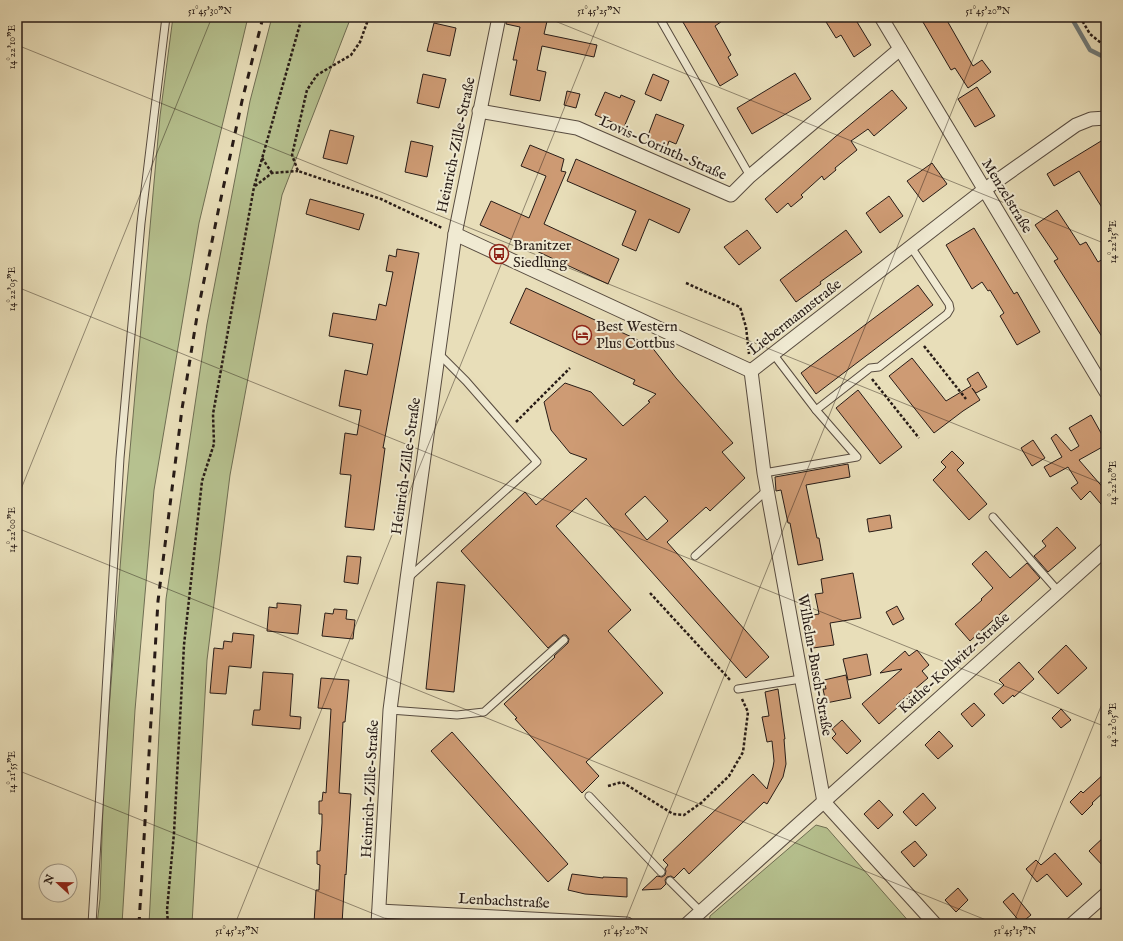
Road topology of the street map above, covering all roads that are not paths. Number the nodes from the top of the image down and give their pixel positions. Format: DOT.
graph roads {
  1 [pos="166,17"];
  2 [pos="499,17"];
  3 [pos="658,17"];
  4 [pos="881,17"];
  5 [pos="900,49"];
  6 [pos="479,110"];
  7 [pos="1106,118"];
  8 [pos="750,176"];
  9 [pos="984,190"];
  10 [pos="455,234"];
  11 [pos="911,247"];
  12 [pos="438,352"];
  13 [pos="774,355"];
  14 [pos="752,371"];
  15 [pos="1106,392"];
  16 [pos="816,410"];
  17 [pos="764,473"];
  18 [pos="767,490"];
  19 [pos="992,517"];
  20 [pos="1106,549"];
  21 [pos="695,556"];
  22 [pos="407,579"];
  23 [pos="1058,591"];
  24 [pos="564,640"];
  25 [pos="802,679"];
  26 [pos="738,689"];
  27 [pos="390,710"];
  28 [pos="589,796"];
  29 [pos="824,802"];
  30 [pos="661,872"];
  31 [pos="670,881"];
  32 [pos="1106,894"];
  33 [pos="380,911"];
  34 [pos="701,912"];
  35 [pos="92,924"];
  36 [pos="378,924"];
  37 [pos="627,924"];
  38 [pos="687,924"];
  39 [pos="935,924"];
  40 [pos="1072,924"];
  1 -- 35 [label="lane"];
  2 -- 6 [label="street, Heinrich-Zille-Straße"];
  3 -- 8 [label="lane"];
  4 -- 5 [label="street, Menzelstraße"];
  5 -- 8 [label="street, Lovis-Corinth-Straße"];
  5 -- 9 [label="street, Menzelstraße"];
  6 -- 8 [label="street, Lovis-Corinth-Straße"];
  6 -- 10 [label="street, Heinrich-Zille-Straße"];
  7 -- 9 [label="street, Liebermannstraße"];
  9 -- 11 [label="street, Liebermannstraße"];
  9 -- 15 [label="street, Menzelstraße"];
  10 -- 12 [label="street, Heinrich-Zille-Straße"];
  10 -- 14 [label="street, Liebermannstraße"];
  11 -- 13 [label="street, Liebermannstraße"];
  11 -- 16 [label="lane"];
  12 -- 22 [label="street, Heinrich-Zille-Straße"];
  12 -- 22 [label="lane"];
  13 -- 14 [label="street, Liebermannstraße"];
  13 -- 16 [label="lane"];
  14 -- 17 [label="street, Wilhelm-Busch-Straße"];
  16 -- 17 [label="lane"];
  17 -- 18 [label="street, Wilhelm-Busch-Straße"];
  18 -- 21 [label="lane"];
  18 -- 25 [label="street, Wilhelm-Busch-Straße"];
  19 -- 23 [label="lane"];
  20 -- 23 [label="street, Käthe-Kollwitz-Straße"];
  22 -- 27 [label="street, Heinrich-Zille-Straße"];
  23 -- 29 [label="street, Käthe-Kollwitz-Straße"];
  24 -- 27 [label="lane"];
  25 -- 26 [label="lane"];
  25 -- 29 [label="street, Wilhelm-Busch-Straße"];
  27 -- 33 [label="street, Heinrich-Zille-Straße"];
  28 -- 30 [label="lane"];
  29 -- 34 [label="street"];
  29 -- 39 [label="street"];
  31 -- 34 [label="lane"];
  32 -- 40 [label="street"];
  33 -- 36 [label="street, Heinrich-Zille-Straße"];
  33 -- 37 [label="street, Lenbachstraße"];
  34 -- 38 [label="street"];
}
